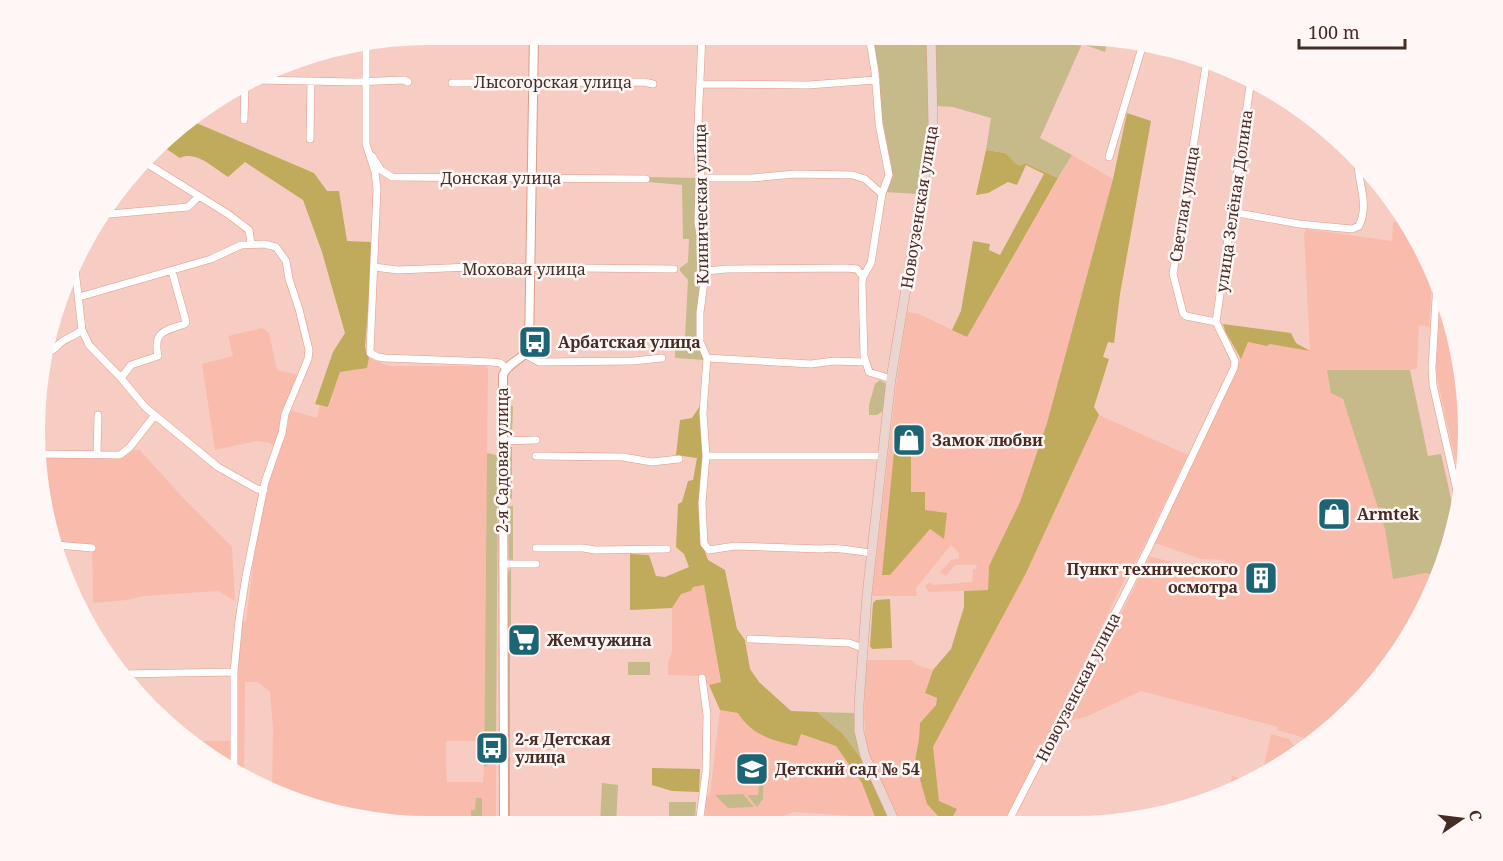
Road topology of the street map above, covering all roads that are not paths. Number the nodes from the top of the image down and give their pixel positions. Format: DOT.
graph roads {
  1 [pos="534,45"];
  2 [pos="702,45"];
  3 [pos="871,45"];
  4 [pos="931,45"];
  5 [pos="366,50"];
  6 [pos="1141,51"];
  7 [pos="1205,68"];
  8 [pos="270,80"];
  9 [pos="876,80"];
  10 [pos="310,81"];
  11 [pos="365,81"];
  12 [pos="408,82"];
  13 [pos="452,82"];
  14 [pos="534,83"];
  15 [pos="653,84"];
  16 [pos="701,84"];
  17 [pos="1250,89"];
  18 [pos="245,93"];
  19 [pos="244,120"];
  20 [pos="310,139"];
  21 [pos="368,153"];
  22 [pos="1109,157"];
  23 [pos="150,166"];
  24 [pos="1359,172"];
  25 [pos="532,178"];
  26 [pos="701,178"];
  27 [pos="646,180"];
  28 [pos="882,194"];
  29 [pos="198,197"];
  30 [pos="1232,212"];
  31 [pos="112,214"];
  32 [pos="251,244"];
  33 [pos="374,267"];
  34 [pos="531,269"];
  35 [pos="674,269"];
  36 [pos="172,271"];
  37 [pos="706,271"];
  38 [pos="863,277"];
  39 [pos="77,278"];
  40 [pos="80,297"];
  41 [pos="1436,301"];
  42 [pos="1216,322"];
  43 [pos="82,330"];
  44 [pos="53,351"];
  45 [pos="526,355"];
  46 [pos="662,358"];
  47 [pos="707,358"];
  48 [pos="864,362"];
  49 [pos="506,368"];
  50 [pos="121,378"];
  51 [pos="891,379"];
  52 [pos="98,415"];
  53 [pos="155,415"];
  54 [pos="536,440"];
  55 [pos="503,441"];
  56 [pos="46,454"];
  57 [pos="98,454"];
  58 [pos="536,456"];
  59 [pos="706,456"];
  60 [pos="882,456"];
  61 [pos="679,459"];
  62 [pos="1455,482"];
  63 [pos="264,490"];
  64 [pos="63,546"];
  65 [pos="92,548"];
  66 [pos="536,548"];
  67 [pos="667,549"];
  68 [pos="872,553"];
  69 [pos="502,564"];
  70 [pos="536,564"];
  71 [pos="750,639"];
  72 [pos="863,648"];
  73 [pos="234,672"];
  74 [pos="132,674"];
  75 [pos="702,678"];
  76 [pos="234,762"];
  77 [pos="504,816"];
  78 [pos="700,816"];
  79 [pos="892,816"];
  80 [pos="1011,816"];
  1 -- 14 [label="street"];
  2 -- 16 [label="street, Клиническая улица"];
  3 -- 9 [label="street"];
  4 -- 51 [label="main road, Новоузенская улица"];
  5 -- 11 [label="street"];
  6 -- 22 [label="street"];
  7 -- 42 [label="street, Светлая улица"];
  8 -- 10 [label="street"];
  9 -- 16 [label="street"];
  9 -- 28 [label="street"];
  10 -- 11 [label="street"];
  10 -- 20 [label="street"];
  11 -- 12 [label="street"];
  11 -- 21 [label="street"];
  13 -- 14 [label="street, Лысогорская улица"];
  14 -- 15 [label="street, Лысогорская улица"];
  14 -- 25 [label="street"];
  16 -- 26 [label="street, Клиническая улица"];
  17 -- 30 [label="street, улица Зелёная Долина"];
  18 -- 19 [label="street"];
  21 -- 25 [label="street, Донская улица"];
  21 -- 33 [label="street"];
  23 -- 29 [label="street"];
  24 -- 30 [label="street"];
  25 -- 27 [label="street, Донская улица"];
  25 -- 34 [label="street"];
  26 -- 28 [label="street"];
  26 -- 37 [label="street, Клиническая улица"];
  28 -- 38 [label="street"];
  29 -- 31 [label="street"];
  29 -- 32 [label="street"];
  30 -- 42 [label="street, улица Зелёная Долина"];
  32 -- 36 [label="street"];
  32 -- 63 [label="street"];
  33 -- 34 [label="street, Моховая улица"];
  33 -- 49 [label="street"];
  34 -- 35 [label="street, Моховая улица"];
  34 -- 45 [label="street"];
  36 -- 40 [label="street"];
  36 -- 50 [label="street"];
  37 -- 38 [label="street"];
  37 -- 47 [label="street, Клиническая улица"];
  38 -- 48 [label="street"];
  39 -- 40 [label="street"];
  40 -- 43 [label="street"];
  41 -- 62 [label="street"];
  42 -- 80 [label="street, Новоузенская улица"];
  43 -- 44 [label="street"];
  43 -- 50 [label="street"];
  45 -- 46 [label="street"];
  45 -- 49 [label="street, 2-я Садовая улица"];
  47 -- 48 [label="street"];
  47 -- 59 [label="street, Клиническая улица"];
  48 -- 51 [label="street"];
  49 -- 55 [label="street, 2-я Садовая улица"];
  50 -- 53 [label="street"];
  51 -- 60 [label="main road, Новоузенская улица"];
  52 -- 57 [label="street"];
  53 -- 57 [label="street"];
  53 -- 63 [label="street"];
  54 -- 55 [label="street"];
  55 -- 69 [label="street, 2-я Садовая улица"];
  56 -- 57 [label="street"];
  58 -- 61 [label="street"];
  59 -- 60 [label="street"];
  59 -- 68 [label="street, Клиническая улица"];
  60 -- 68 [label="main road, Новоузенская улица"];
  63 -- 73 [label="street"];
  64 -- 65 [label="street"];
  66 -- 67 [label="street"];
  68 -- 72 [label="main road, Новоузенская улица"];
  69 -- 70 [label="street"];
  69 -- 77 [label="street, 2-я Садовая улица"];
  71 -- 72 [label="street"];
  72 -- 79 [label="main road, Новоузенская улица"];
  73 -- 74 [label="street"];
  73 -- 76 [label="street"];
  75 -- 78 [label="street"];
}
